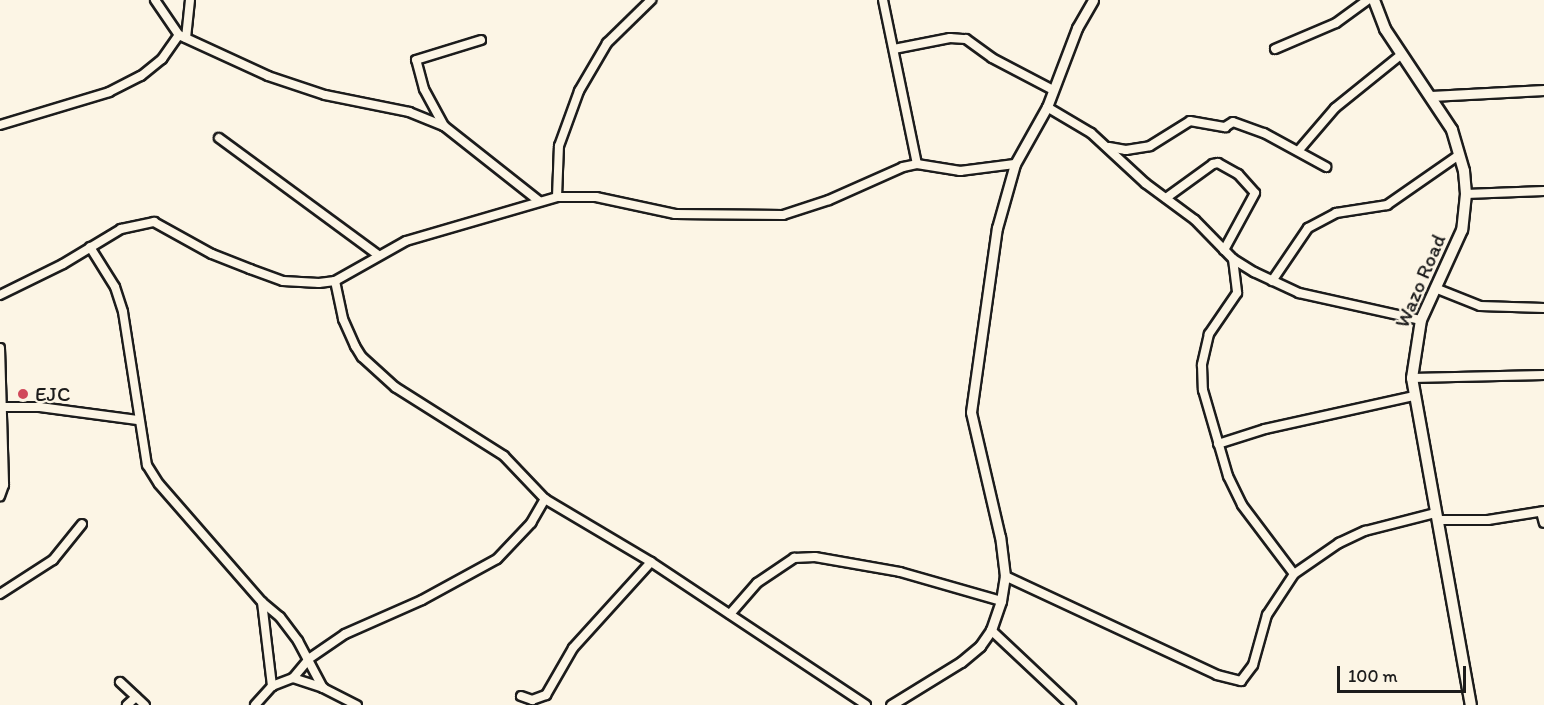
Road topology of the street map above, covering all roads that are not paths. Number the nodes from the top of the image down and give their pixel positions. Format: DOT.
graph roads {
  1 [pos="155,0"];
  2 [pos="190,0"];
  3 [pos="651,0"];
  4 [pos="883,0"];
  5 [pos="1093,0"];
  6 [pos="1368,0"];
  7 [pos="1374,0"];
  8 [pos="182,36"];
  9 [pos="481,40"];
  10 [pos="894,49"];
  11 [pos="1275,49"];
  12 [pos="1402,54"];
  13 [pos="1053,90"];
  14 [pos="1544,90"];
  15 [pos="1431,96"];
  16 [pos="1047,106"];
  17 [pos="0,125"];
  18 [pos="444,126"];
  19 [pos="219,138"];
  20 [pos="1109,147"];
  21 [pos="1299,150"];
  22 [pos="1459,155"];
  23 [pos="917,164"];
  24 [pos="1015,164"];
  25 [pos="1326,167"];
  26 [pos="1544,191"];
  27 [pos="1466,194"];
  28 [pos="557,197"];
  29 [pos="1166,198"];
  30 [pos="539,201"];
  31 [pos="90,247"];
  32 [pos="1224,250"];
  33 [pos="377,254"];
  34 [pos="1233,260"];
  35 [pos="335,281"];
  36 [pos="1272,281"];
  37 [pos="1436,288"];
  38 [pos="0,295"];
  39 [pos="1544,308"];
  40 [pos="1421,320"];
  41 [pos="0,348"];
  42 [pos="1544,375"];
  43 [pos="1412,378"];
  44 [pos="1414,396"];
  45 [pos="2,407"];
  46 [pos="137,420"];
  47 [pos="1218,444"];
  48 [pos="0,496"];
  49 [pos="544,499"];
  50 [pos="1543,512"];
  51 [pos="1436,517"];
  52 [pos="1544,523"];
  53 [pos="82,524"];
  54 [pos="651,562"];
  55 [pos="1294,574"];
  56 [pos="1005,576"];
  57 [pos="0,594"];
  58 [pos="1001,601"];
  59 [pos="262,602"];
  60 [pos="730,614"];
  61 [pos="991,630"];
  62 [pos="310,658"];
  63 [pos="293,678"];
  64 [pos="120,682"];
  65 [pos="272,686"];
  66 [pos="323,688"];
  67 [pos="521,696"];
  68 [pos="136,697"];
  69 [pos="127,705"];
  70 [pos="145,705"];
  71 [pos="255,705"];
  72 [pos="357,705"];
  73 [pos="867,705"];
  74 [pos="891,705"];
  75 [pos="1071,705"];
  76 [pos="1471,705"];
  1 -- 8 [label="street"];
  2 -- 8 [label="street"];
  3 -- 28 [label="street"];
  4 -- 10 [label="street"];
  5 -- 13 [label="street"];
  6 -- 11 [label="street"];
  7 -- 12 [label="main road, Wazo Road"];
  8 -- 17 [label="street"];
  8 -- 18 [label="street"];
  9 -- 18 [label="street"];
  10 -- 13 [label="street"];
  10 -- 23 [label="street"];
  12 -- 15 [label="main road, Wazo Road"];
  12 -- 21 [label="street"];
  13 -- 16 [label="street"];
  14 -- 15 [label="street"];
  15 -- 22 [label="main road, Wazo Road"];
  16 -- 20 [label="street"];
  16 -- 24 [label="street"];
  18 -- 30 [label="street"];
  19 -- 33 [label="street"];
  20 -- 21 [label="street"];
  20 -- 29 [label="street"];
  21 -- 25 [label="street"];
  22 -- 27 [label="main road, Wazo Road"];
  22 -- 36 [label="street"];
  23 -- 24 [label="street"];
  23 -- 28 [label="street"];
  24 -- 56 [label="street"];
  26 -- 27 [label="street"];
  27 -- 37 [label="main road, Wazo Road"];
  28 -- 30 [label="street"];
  29 -- 32 [label="street"];
  29 -- 32 [label="street"];
  30 -- 33 [label="street"];
  31 -- 35 [label="street"];
  31 -- 38 [label="street"];
  31 -- 46 [label="street"];
  32 -- 34 [label="street"];
  33 -- 35 [label="street"];
  34 -- 36 [label="street"];
  34 -- 47 [label="street"];
  35 -- 49 [label="street"];
  36 -- 40 [label="street"];
  37 -- 39 [label="street"];
  37 -- 40 [label="main road, Wazo Road"];
  40 -- 43 [label="main road, Wazo Road"];
  41 -- 45 [label="street"];
  42 -- 43 [label="street"];
  43 -- 44 [label="main road, Wazo Road"];
  44 -- 47 [label="street"];
  44 -- 51 [label="main road, Wazo Road"];
  45 -- 46 [label="street"];
  45 -- 48 [label="street"];
  46 -- 59 [label="street"];
  47 -- 55 [label="street"];
  49 -- 54 [label="street"];
  49 -- 62 [label="street"];
  50 -- 51 [label="street"];
  50 -- 52 [label="street"];
  51 -- 55 [label="street"];
  51 -- 76 [label="main road, Wazo Road"];
  53 -- 57 [label="street"];
  54 -- 60 [label="street"];
  54 -- 67 [label="street"];
  55 -- 56 [label="street"];
  56 -- 58 [label="street"];
  58 -- 60 [label="street"];
  58 -- 61 [label="street"];
  59 -- 62 [label="street"];
  59 -- 65 [label="street"];
  60 -- 73 [label="street"];
  61 -- 74 [label="street"];
  61 -- 75 [label="street"];
  62 -- 63 [label="street"];
  62 -- 66 [label="street"];
  63 -- 65 [label="street"];
  63 -- 66 [label="street"];
  64 -- 68 [label="street"];
  65 -- 71 [label="street"];
  66 -- 72 [label="street"];
  68 -- 69 [label="street"];
  68 -- 70 [label="street"];
}
